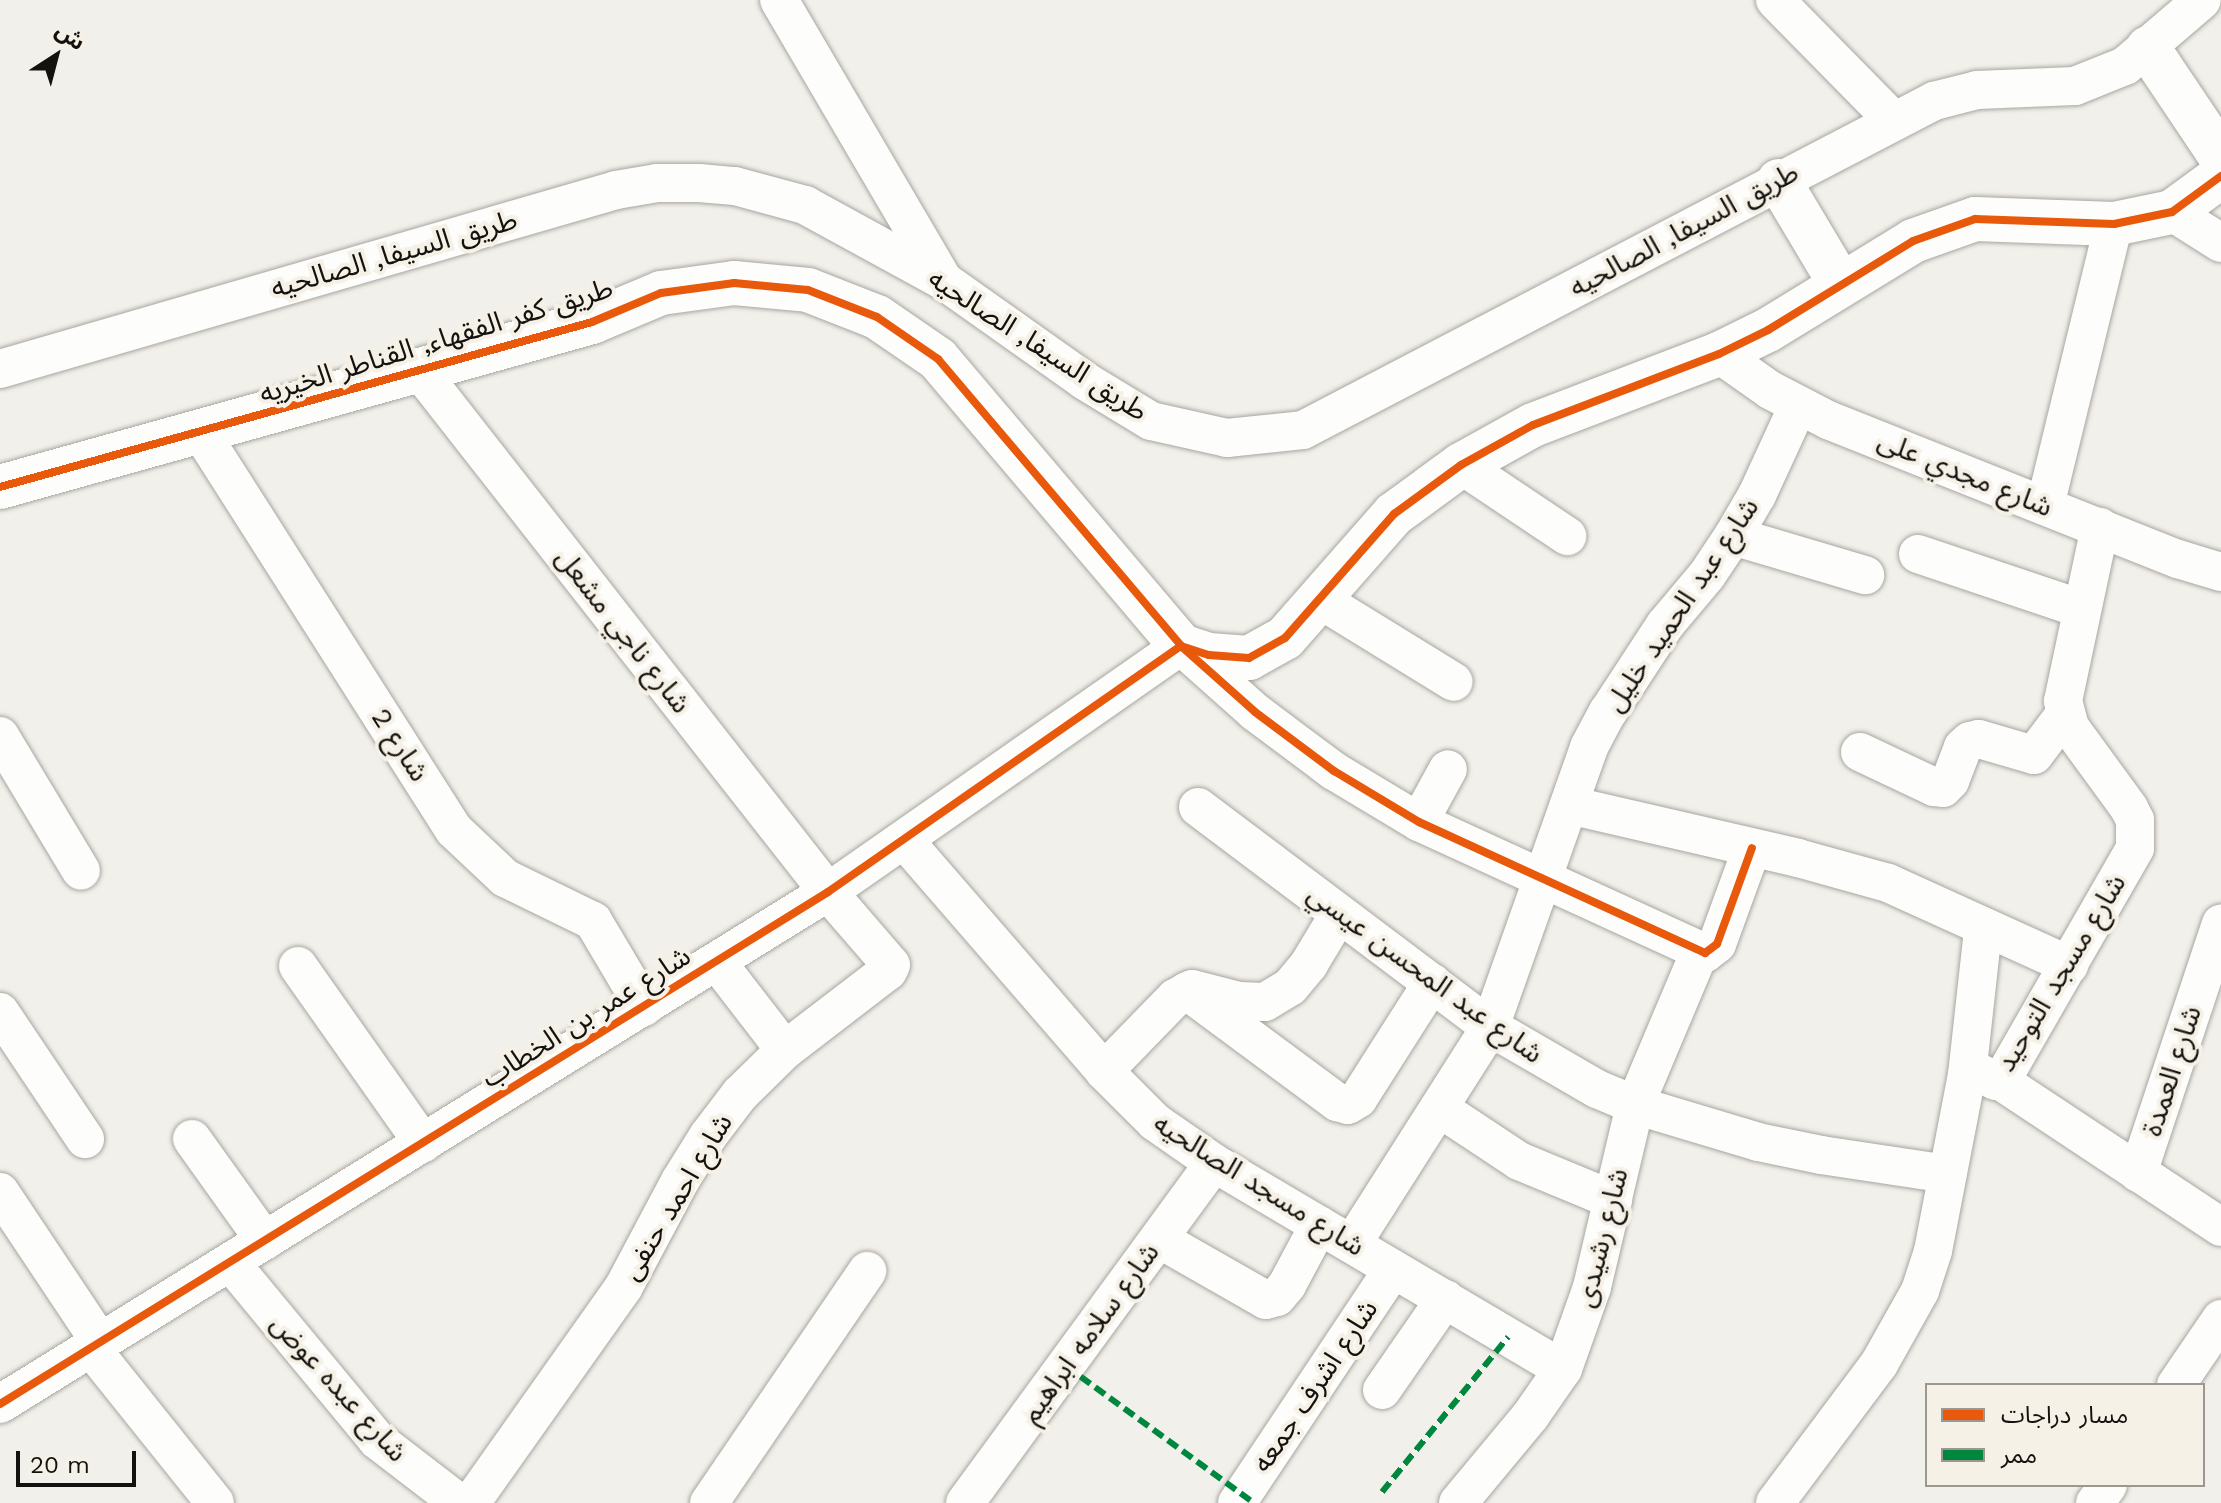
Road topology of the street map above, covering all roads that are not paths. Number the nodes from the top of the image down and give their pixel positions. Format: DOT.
graph roads {
  1 [pos="779,0"];
  2 [pos="1775,0"];
  3 [pos="2202,0"];
  4 [pos="2148,48"];
  5 [pos="1894,121"];
  6 [pos="2221,157"];
  7 [pos="2221,176"];
  8 [pos="1779,181"];
  9 [pos="2172,212"];
  10 [pos="2114,224"];
  11 [pos="2221,243"];
  12 [pos="944,281"];
  13 [pos="1841,285"];
  14 [pos="1719,354"];
  15 [pos="0,369"];
  16 [pos="419,370"];
  17 [pos="1798,406"];
  18 [pos="201,433"];
  19 [pos="1461,465"];
  20 [pos="0,487"];
  21 [pos="2045,506"];
  22 [pos="2100,527"];
  23 [pos="1567,536"];
  24 [pos="1733,536"];
  25 [pos="1918,554"];
  26 [pos="2221,572"];
  27 [pos="1865,575"];
  28 [pos="1319,599"];
  29 [pos="2081,609"];
  30 [pos="1181,646"];
  31 [pos="1454,682"];
  32 [pos="2065,714"];
  33 [pos="0,736"];
  34 [pos="1860,752"];
  35 [pos="1448,769"];
  36 [pos="1569,805"];
  37 [pos="1198,807"];
  38 [pos="1419,822"];
  39 [pos="905,841"];
  40 [pos="1752,848"];
  41 [pos="81,871"];
  42 [pos="1543,880"];
  43 [pos="828,892"];
  44 [pos="1339,914"];
  45 [pos="2221,923"];
  46 [pos="1983,929"];
  47 [pos="1700,951"];
  48 [pos="717,962"];
  49 [pos="2069,965"];
  50 [pos="298,966"];
  51 [pos="1432,983"];
  52 [pos="1187,991"];
  53 [pos="2210,994"];
  54 [pos="644,1007"];
  55 [pos="0,1012"];
  56 [pos="1490,1027"];
  57 [pos="785,1050"];
  58 [pos="1104,1071"];
  59 [pos="1983,1077"];
  60 [pos="1635,1105"];
  61 [pos="1439,1108"];
  62 [pos="85,1139"];
  63 [pos="192,1139"];
  64 [pos="423,1143"];
  65 [pos="1214,1163"];
  66 [pos="2138,1173"];
  67 [pos="1948,1174"];
  68 [pos="0,1192"];
  69 [pos="1613,1200"];
  70 [pos="1319,1225"];
  71 [pos="2221,1227"];
  72 [pos="1159,1239"];
  73 [pos="265,1241"];
  74 [pos="1352,1244"];
  75 [pos="230,1262"];
  76 [pos="1393,1269"];
  77 [pos="867,1271"];
  78 [pos="1445,1299"];
  79 [pos="2221,1319"];
  80 [pos="96,1345"];
  81 [pos="1563,1369"];
  82 [pos="2177,1383"];
  83 [pos="1382,1390"];
  84 [pos="0,1404"];
  85 [pos="1468,1500"];
  86 [pos="215,1503"];
  87 [pos="459,1503"];
  88 [pos="471,1503"];
  89 [pos="709,1503"];
  90 [pos="965,1503"];
  91 [pos="1237,1503"];
  92 [pos="1775,1503"];
  1 -- 12 [label="street"];
  2 -- 5 [label="street"];
  3 -- 4 [label="street, طريق السيفا, الصالحيه"];
  4 -- 5 [label="street, طريق السيفا, الصالحيه"];
  4 -- 6 [label="street"];
  5 -- 8 [label="street, طريق السيفا, الصالحيه"];
  7 -- 9 [label="street"];
  8 -- 12 [label="street, طريق السيفا, الصالحيه"];
  8 -- 13 [label="street"];
  9 -- 10 [label="street"];
  9 -- 11 [label="street"];
  10 -- 13 [label="street"];
  10 -- 21 [label="street"];
  12 -- 15 [label="street, طريق السيفا, الصالحيه"];
  13 -- 14 [label="street"];
  14 -- 17 [label="street, شارع مجدي على"];
  14 -- 19 [label="street"];
  16 -- 18 [label="street, طريق كفر الفقهاء, القناطر الخيريه"];
  16 -- 30 [label="street, طريق كفر الفقهاء, القناطر الخيريه"];
  16 -- 43 [label="street, شارع ناجي مشعل"];
  17 -- 21 [label="street, شارع مجدي على"];
  17 -- 24 [label="street, شارع عبد الحميد خليل"];
  18 -- 20 [label="street, طريق كفر الفقهاء, القناطر الخيريه"];
  18 -- 54 [label="street, شارع 2"];
  19 -- 23 [label="street"];
  19 -- 28 [label="street"];
  21 -- 22 [label="street, شارع مجدي على"];
  22 -- 26 [label="street, شارع مجدي على"];
  22 -- 29 [label="street"];
  24 -- 27 [label="street"];
  24 -- 36 [label="street, شارع عبد الحميد خليل"];
  25 -- 29 [label="street"];
  28 -- 30 [label="street"];
  28 -- 31 [label="street"];
  29 -- 32 [label="street"];
  30 -- 38 [label="street"];
  30 -- 39 [label="street, شارع عمر بن الخطاب"];
  32 -- 34 [label="street"];
  32 -- 49 [label="street, شارع مسجد التوحيد"];
  33 -- 41 [label="street"];
  35 -- 38 [label="street"];
  36 -- 40 [label="street"];
  36 -- 42 [label="street, شارع عبد الحميد خليل"];
  37 -- 44 [label="street, شارع عبد المحسن عيسي"];
  38 -- 42 [label="street"];
  39 -- 43 [label="street, شارع عمر بن الخطاب"];
  39 -- 58 [label="street, شارع مسجد الصالحيه"];
  40 -- 46 [label="street"];
  40 -- 47 [label="street"];
  42 -- 47 [label="street"];
  42 -- 56 [label="street, شارع عبد الحميد خليل"];
  43 -- 48 [label="street, شارع عمر بن الخطاب"];
  43 -- 57 [label="street, شارع احمد حنفى"];
  44 -- 51 [label="street, شارع عبد المحسن عيسي"];
  44 -- 52 [label="street"];
  45 -- 53 [label="street, شارع العمدة"];
  46 -- 49 [label="street"];
  46 -- 59 [label="street"];
  47 -- 60 [label="street, شارع رشيدى"];
  48 -- 54 [label="street, شارع عمر بن الخطاب"];
  48 -- 57 [label="street"];
  49 -- 59 [label="street, شارع مسجد التوحيد"];
  50 -- 64 [label="street"];
  51 -- 52 [label="street"];
  51 -- 56 [label="street, شارع عبد المحسن عيسي"];
  52 -- 58 [label="street"];
  53 -- 66 [label="street, شارع العمدة"];
  54 -- 64 [label="street, شارع عمر بن الخطاب"];
  55 -- 62 [label="street"];
  56 -- 60 [label="street, شارع عبد المحسن عيسي"];
  56 -- 61 [label="street, شارع عبد الحميد خليل"];
  57 -- 88 [label="street, شارع احمد حنفى"];
  58 -- 65 [label="street, شارع مسجد الصالحيه"];
  59 -- 66 [label="street"];
  59 -- 67 [label="street, شارع مسجد التوحيد"];
  60 -- 67 [label="street, شارع عبد المحسن عيسي"];
  60 -- 69 [label="street, شارع رشيدى"];
  61 -- 69 [label="street"];
  61 -- 74 [label="street, شارع عبد الحميد خليل"];
  63 -- 73 [label="street"];
  64 -- 73 [label="street, شارع عمر بن الخطاب"];
  65 -- 70 [label="street, شارع مسجد الصالحيه"];
  65 -- 72 [label="street, شارع سلامه ابراهيم"];
  66 -- 71 [label="street"];
  67 -- 92 [label="street, شارع مسجد التوحيد"];
  68 -- 80 [label="street"];
  69 -- 81 [label="street, شارع رشيدى"];
  70 -- 72 [label="street"];
  70 -- 74 [label="street, شارع مسجد الصالحيه"];
  72 -- 90 [label="street, شارع سلامه ابراهيم"];
  73 -- 75 [label="street, شارع عمر بن الخطاب"];
  74 -- 76 [label="street, شارع مسجد الصالحيه"];
  75 -- 80 [label="street, شارع عمر بن الخطاب"];
  75 -- 87 [label="street, شارع عبده عوض"];
  76 -- 78 [label="street, شارع مسجد الصالحيه"];
  76 -- 91 [label="street, شارع اشرف جمعه"];
  77 -- 89 [label="street"];
  78 -- 81 [label="street, شارع مسجد الصالحيه"];
  78 -- 83 [label="street"];
  79 -- 82 [label="street"];
  80 -- 84 [label="street, شارع عمر بن الخطاب"];
  80 -- 86 [label="street"];
  81 -- 85 [label="street, شارع رشيدى"];
}
